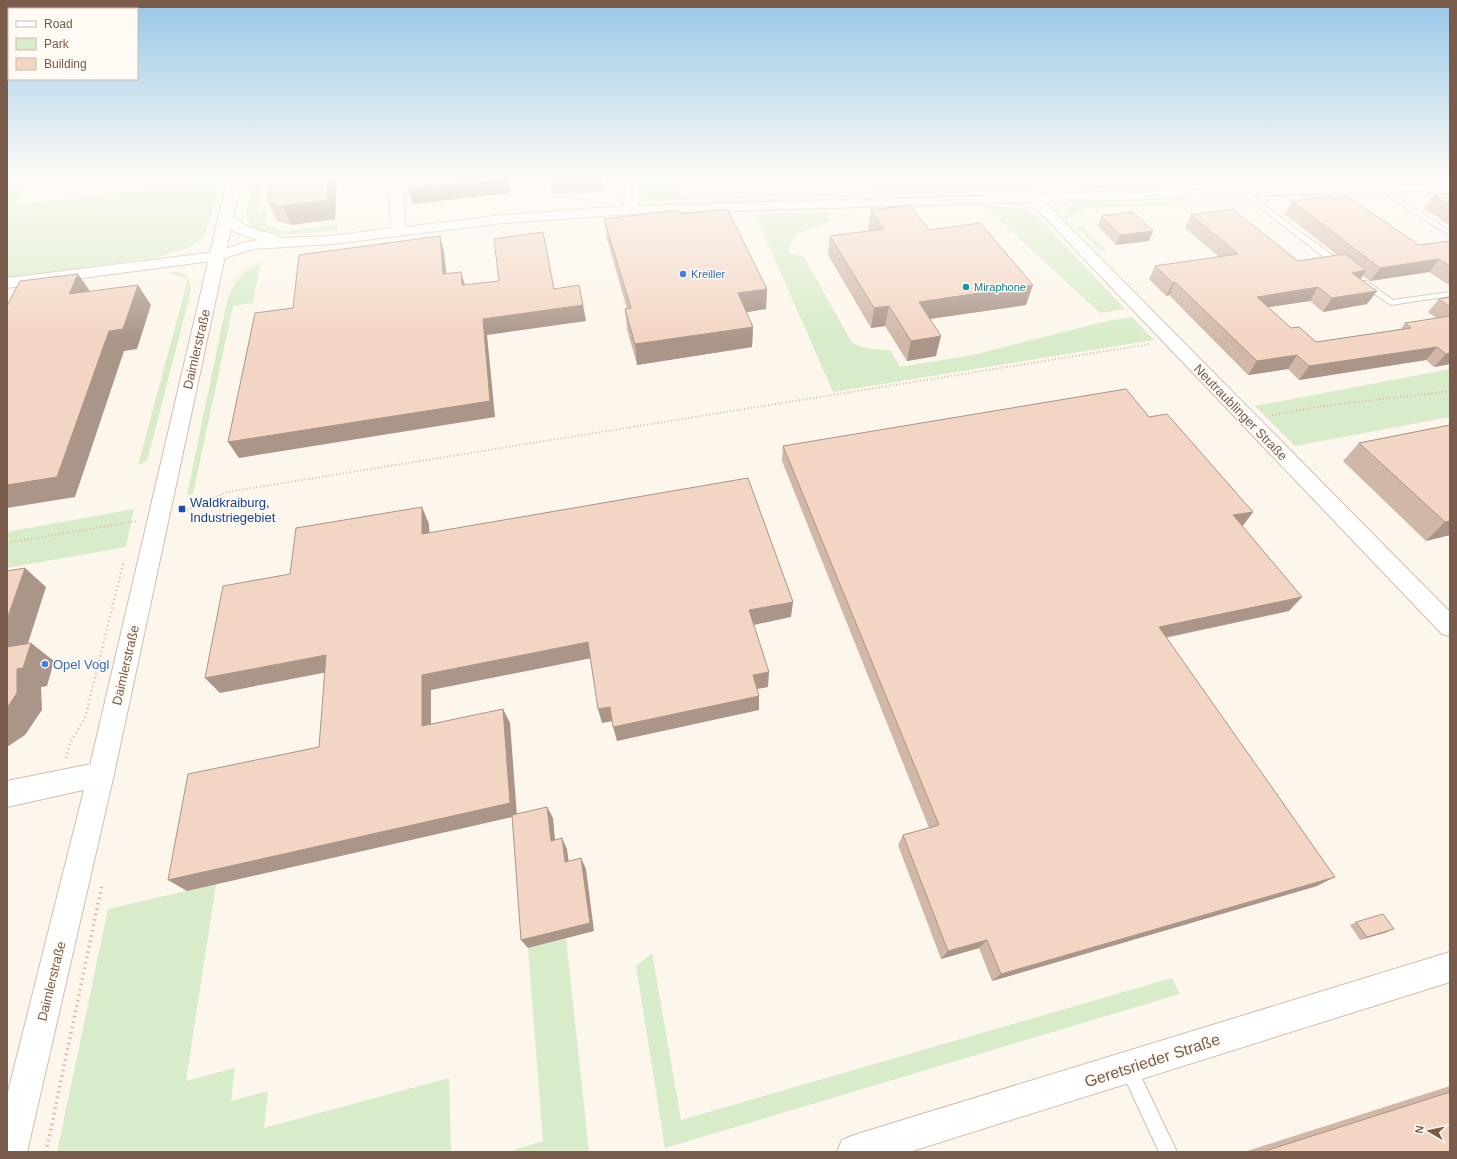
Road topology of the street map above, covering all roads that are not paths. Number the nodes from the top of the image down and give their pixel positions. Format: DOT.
graph roads {
  1 [pos="223,231"];
  2 [pos="247,231"];
  3 [pos="398,231"];
  4 [pos="1065,231"];
  5 [pos="1294,231"];
  6 [pos="310,240"];
  7 [pos="332,240"];
  8 [pos="217,260"];
  9 [pos="1347,271"];
  10 [pos="1360,280"];
  11 [pos="7,283"];
  12 [pos="1450,294"];
  13 [pos="1450,627"];
  14 [pos="101,774"];
  15 [pos="7,794"];
  16 [pos="1450,967"];
  17 [pos="1128,1068"];
  18 [pos="10,1152"];
  19 [pos="854,1152"];
  20 [pos="1168,1152"];
  1 -- 8 [label="street, Daimlerstraße"];
  2 -- 6 [label="street"];
  3 -- 7 [label="street"];
  4 -- 13 [label="street, Neutraublinger Straße"];
  5 -- 9 [label="lane"];
  6 -- 7 [label="street"];
  6 -- 8 [label="street"];
  7 -- 8 [label="street"];
  8 -- 11 [label="street"];
  8 -- 14 [label="street, Daimlerstraße"];
  10 -- 12 [label="lane"];
  14 -- 15 [label="street"];
  14 -- 18 [label="street, Daimlerstraße"];
  16 -- 17 [label="street, Geretsrieder Straße"];
  17 -- 19 [label="street, Geretsrieder Straße"];
  17 -- 20 [label="lane"];
}
